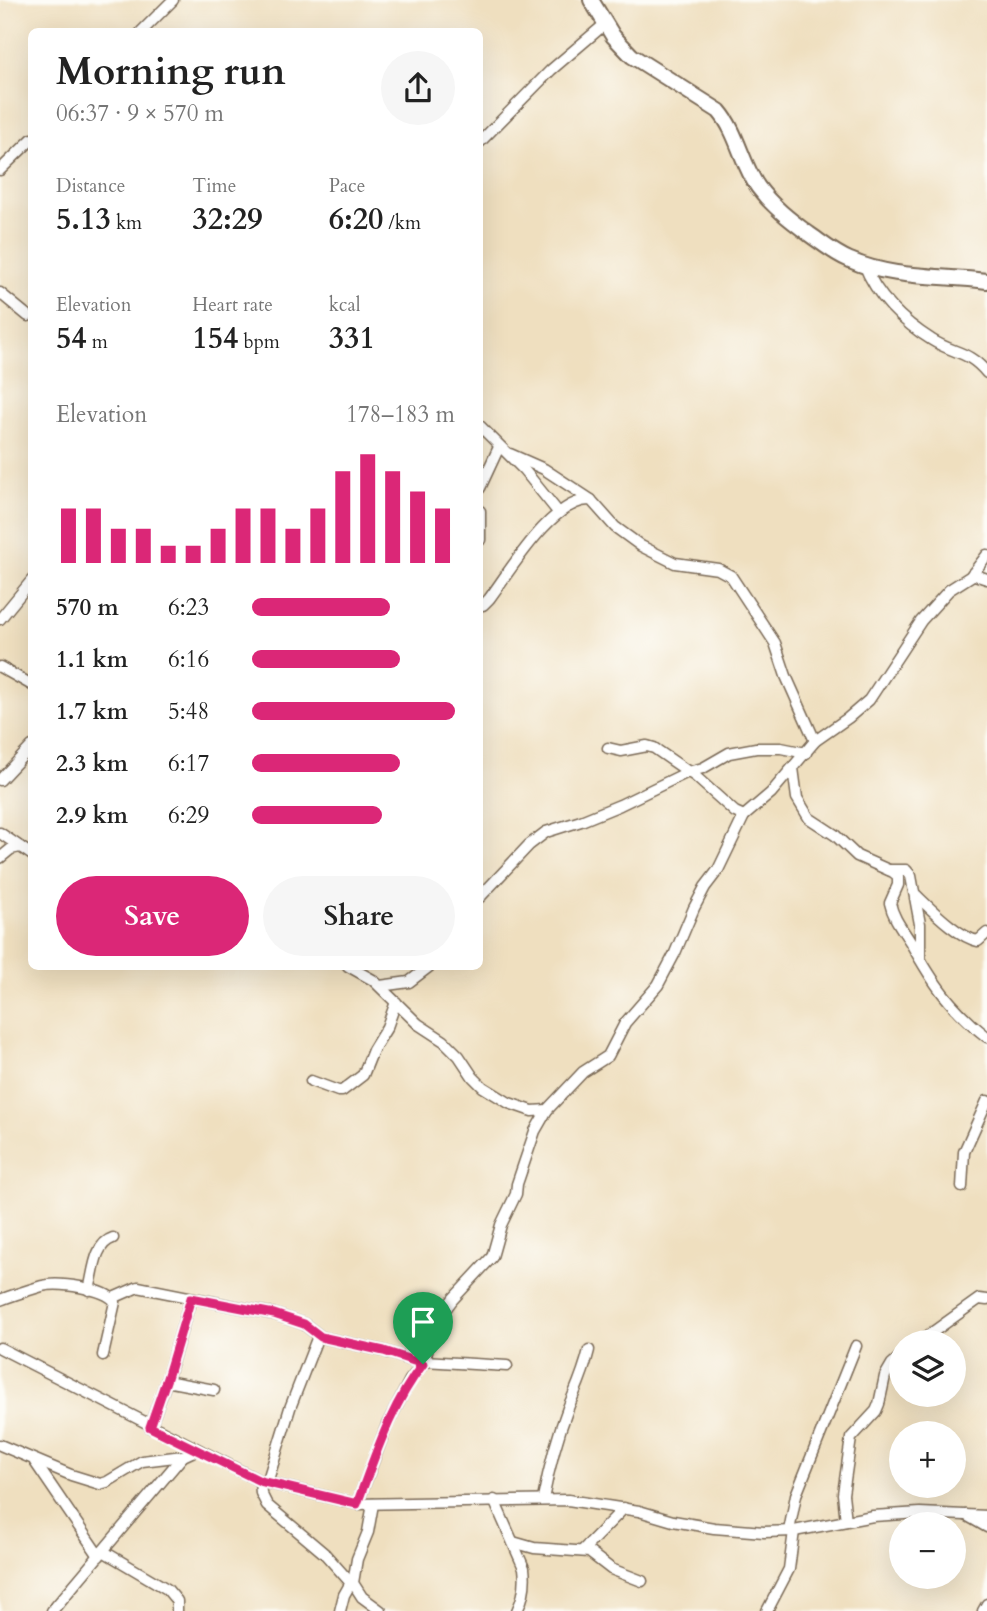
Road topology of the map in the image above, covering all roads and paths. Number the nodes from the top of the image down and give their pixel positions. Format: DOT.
graph roads {
  1 [pos="173,0"];
  2 [pos="591,0"];
  3 [pos="605,24"];
  4 [pos="145,28"];
  5 [pos="483,139"];
  6 [pos="28,143"];
  7 [pos="0,170"];
  8 [pos="864,264"];
  9 [pos="987,281"];
  10 [pos="0,293"];
  11 [pos="28,316"];
  12 [pos="987,373"];
  13 [pos="483,429"];
  14 [pos="502,449"];
  15 [pos="483,483"];
  16 [pos="591,500"];
  17 [pos="558,512"];
  18 [pos="987,555"];
  19 [pos="972,574"];
  20 [pos="987,579"];
  21 [pos="28,592"];
  22 [pos="483,605"];
  23 [pos="0,619"];
  24 [pos="0,667"];
  25 [pos="28,682"];
  26 [pos="815,741"];
  27 [pos="608,748"];
  28 [pos="28,750"];
  29 [pos="806,753"];
  30 [pos="793,768"];
  31 [pos="688,772"];
  32 [pos="0,780"];
  33 [pos="744,817"];
  34 [pos="0,834"];
  35 [pos="20,846"];
  36 [pos="28,852"];
  37 [pos="0,858"];
  38 [pos="885,870"];
  39 [pos="483,894"];
  40 [pos="915,894"];
  41 [pos="987,933"];
  42 [pos="920,961"];
  43 [pos="355,970"];
  44 [pos="425,970"];
  45 [pos="380,986"];
  46 [pos="396,1002"];
  47 [pos="987,1037"];
  48 [pos="311,1081"];
  49 [pos="987,1101"];
  50 [pos="547,1110"];
  51 [pos="961,1186"];
  52 [pos="113,1238"];
  53 [pos="89,1290"];
  54 [pos="113,1298"];
  55 [pos="191,1298"];
  56 [pos="0,1300"];
  57 [pos="987,1300"];
  58 [pos="936,1330"];
  59 [pos="318,1336"];
  60 [pos="856,1346"];
  61 [pos="0,1348"];
  62 [pos="589,1350"];
  63 [pos="103,1355"];
  64 [pos="424,1363"];
  65 [pos="507,1366"];
  66 [pos="889,1368"];
  67 [pos="166,1381"];
  68 [pos="214,1390"];
  69 [pos="150,1427"];
  70 [pos="0,1445"];
  71 [pos="196,1450"];
  72 [pos="183,1456"];
  73 [pos="35,1461"];
  74 [pos="263,1482"];
  75 [pos="543,1499"];
  76 [pos="494,1500"];
  77 [pos="357,1504"];
  78 [pos="373,1504"];
  79 [pos="624,1508"];
  80 [pos="966,1514"];
  81 [pos="966,1515"];
  82 [pos="889,1516"];
  83 [pos="987,1516"];
  84 [pos="846,1521"];
  85 [pos="987,1527"];
  86 [pos="791,1531"];
  87 [pos="513,1542"];
  88 [pos="582,1551"];
  89 [pos="101,1553"];
  90 [pos="352,1580"];
  91 [pos="642,1581"];
  92 [pos="987,1604"];
  93 [pos="520,1608"];
  94 [pos="52,1611"];
  95 [pos="177,1611"];
  96 [pos="340,1611"];
  97 [pos="381,1611"];
  98 [pos="767,1611"];
  99 [pos="983,1611"];
  1 -- 4 [label="street"];
  2 -- 3 [label="street"];
  3 -- 5 [label="street"];
  3 -- 8 [label="street"];
  6 -- 7 [label="street"];
  8 -- 9 [label="street"];
  8 -- 12 [label="street"];
  10 -- 11 [label="street"];
  13 -- 14 [label="street"];
  14 -- 15 [label="street"];
  14 -- 16 [label="street"];
  14 -- 17 [label="street"];
  16 -- 17 [label="street"];
  16 -- 26 [label="street"];
  17 -- 22 [label="street"];
  18 -- 19 [label="street"];
  19 -- 20 [label="street"];
  19 -- 26 [label="street"];
  21 -- 23 [label="street"];
  24 -- 25 [label="street"];
  26 -- 29 [label="street"];
  27 -- 31 [label="street"];
  28 -- 32 [label="street"];
  29 -- 30 [label="street"];
  29 -- 31 [label="street"];
  30 -- 33 [label="street"];
  30 -- 38 [label="street"];
  31 -- 33 [label="street"];
  31 -- 39 [label="street"];
  33 -- 50 [label="street"];
  34 -- 35 [label="street"];
  35 -- 36 [label="street"];
  35 -- 37 [label="street"];
  38 -- 40 [label="street"];
  38 -- 42 [label="street"];
  40 -- 41 [label="street"];
  40 -- 42 [label="street"];
  42 -- 47 [label="street"];
  43 -- 45 [label="street"];
  44 -- 45 [label="street"];
  45 -- 46 [label="street"];
  46 -- 48 [label="street"];
  46 -- 50 [label="street"];
  49 -- 51 [label="street"];
  50 -- 64 [label="street"];
  52 -- 53 [label="street"];
  53 -- 54 [label="street"];
  53 -- 56 [label="street"];
  54 -- 55 [label="street"];
  54 -- 63 [label="street"];
  55 -- 59 [label="street"];
  55 -- 67 [label="street"];
  57 -- 58 [label="street"];
  59 -- 64 [label="street"];
  59 -- 74 [label="street"];
  60 -- 86 [label="street"];
  61 -- 69 [label="street"];
  62 -- 75 [label="street"];
  64 -- 65 [label="street"];
  64 -- 77 [label="street"];
  66 -- 84 [label="street"];
  67 -- 68 [label="street"];
  67 -- 69 [label="street"];
  69 -- 71 [label="street"];
  70 -- 73 [label="street"];
  71 -- 72 [label="street"];
  71 -- 74 [label="street"];
  72 -- 73 [label="street"];
  72 -- 89 [label="street"];
  73 -- 89 [label="street"];
  74 -- 77 [label="street"];
  74 -- 90 [label="street"];
  75 -- 76 [label="street"];
  75 -- 79 [label="street"];
  76 -- 78 [label="street"];
  76 -- 87 [label="street"];
  77 -- 78 [label="street"];
  78 -- 90 [label="street"];
  79 -- 86 [label="street"];
  79 -- 88 [label="street"];
  80 -- 83 [label="street"];
  81 -- 85 [label="street"];
  82 -- 84 [label="street"];
  84 -- 86 [label="street"];
  86 -- 98 [label="street"];
  87 -- 88 [label="street"];
  87 -- 93 [label="street"];
  88 -- 91 [label="street"];
  89 -- 94 [label="street"];
  89 -- 95 [label="street"];
  90 -- 96 [label="street"];
  90 -- 97 [label="street"];
  92 -- 99 [label="street"];
}
